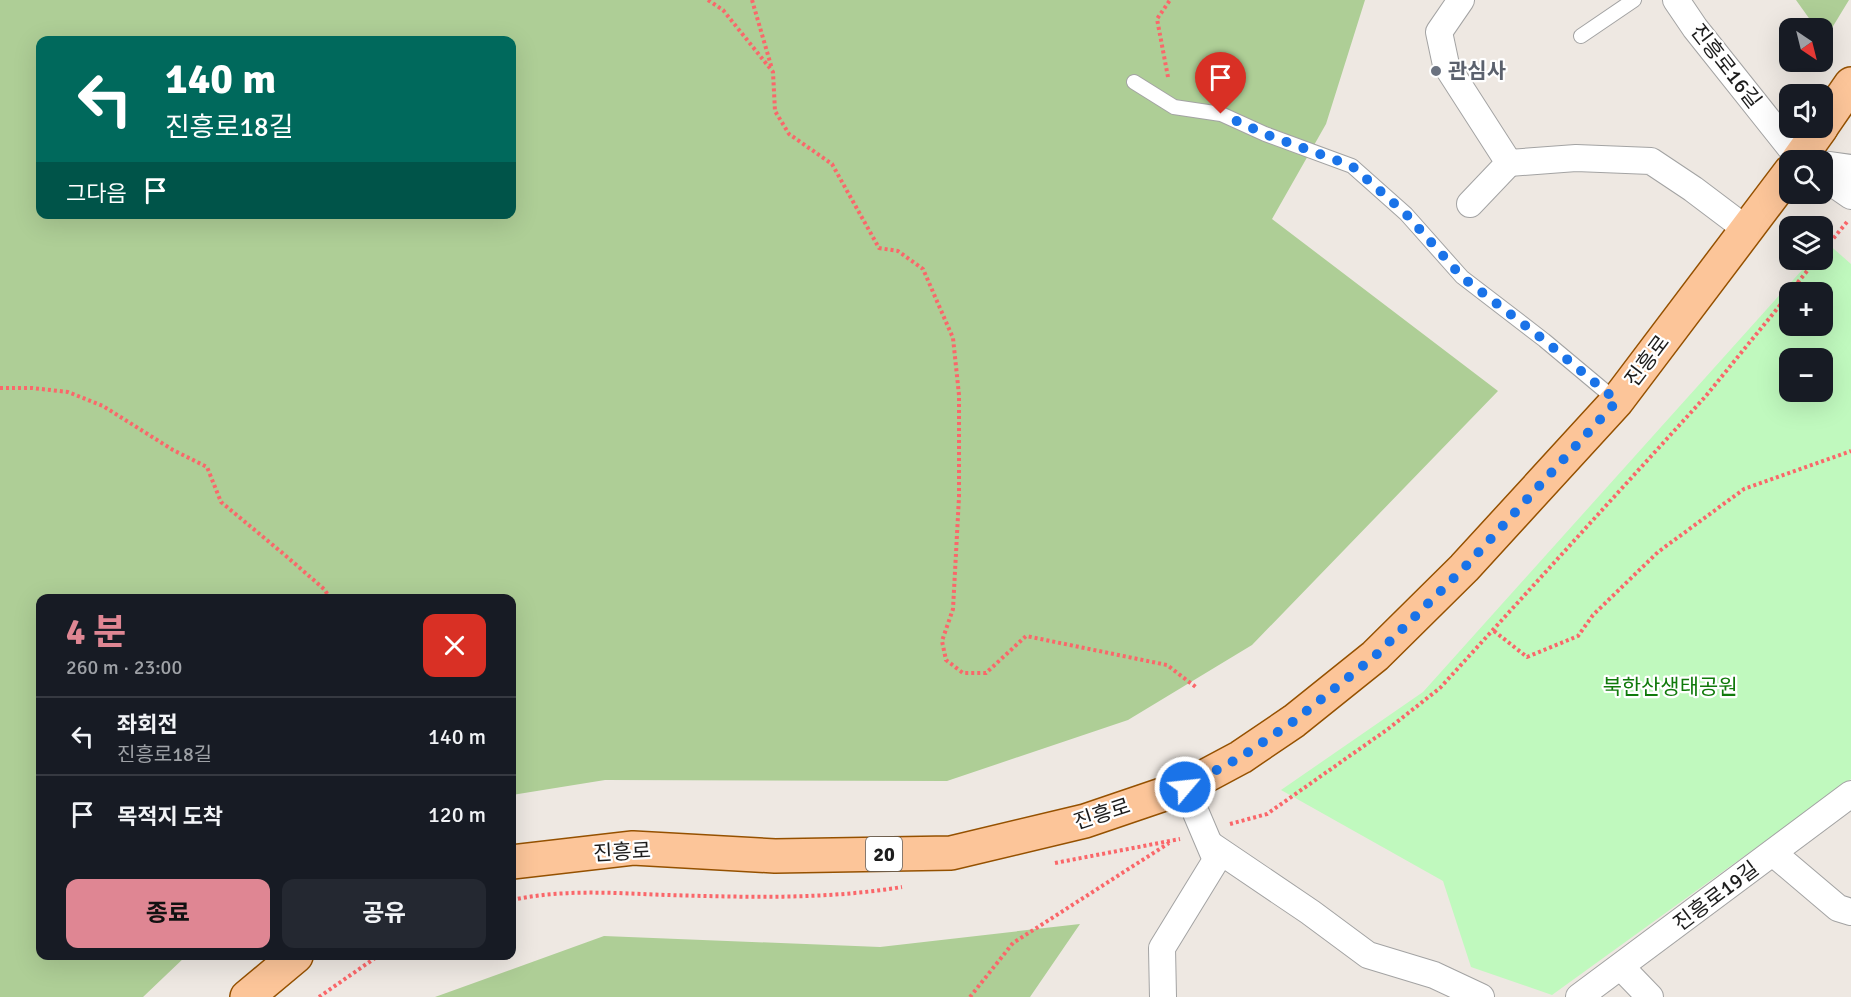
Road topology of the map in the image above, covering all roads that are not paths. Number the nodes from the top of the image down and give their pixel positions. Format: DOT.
graph roads {
  1 [pos="1461,0"];
  2 [pos="1634,0"];
  3 [pos="1676,0"];
  4 [pos="1581,36"];
  5 [pos="1134,82"];
  6 [pos="1851,84"];
  7 [pos="1833,111"];
  8 [pos="1793,150"];
  9 [pos="1509,163"];
  10 [pos="1833,167"];
  11 [pos="1851,168"];
  12 [pos="1833,184"];
  13 [pos="1779,193"];
  14 [pos="1851,196"];
  15 [pos="1470,204"];
  16 [pos="1746,229"];
  17 [pos="1617,401"];
  18 [pos="1185,787"];
  19 [pos="1851,794"];
  20 [pos="1210,845"];
  21 [pos="1773,853"];
  22 [pos="516,862"];
  23 [pos="1851,912"];
  24 [pos="291,960"];
  25 [pos="1621,967"];
  26 [pos="1476,996"];
  27 [pos="247,997"];
  28 [pos="1163,997"];
  29 [pos="1579,997"];
  30 [pos="1650,997"];
  1 -- 9 [label="street"];
  2 -- 4 [label="lane"];
  3 -- 8 [label="street, 진흥로16길"];
  5 -- 17 [label="lane"];
  6 -- 7 [label="main road, 진흥로 / 20"];
  9 -- 15 [label="street"];
  9 -- 16 [label="street"];
  10 -- 11 [label="street"];
  12 -- 14 [label="street"];
  13 -- 16 [label="main road, 진흥로 / 20"];
  16 -- 17 [label="main road, 진흥로 / 20"];
  17 -- 18 [label="main road, 진흥로 / 20"];
  18 -- 20 [label="street"];
  18 -- 22 [label="main road, 진흥로 / 20"];
  19 -- 21 [label="street"];
  20 -- 26 [label="street"];
  20 -- 28 [label="street"];
  21 -- 23 [label="street, 진흥로19길"];
  21 -- 25 [label="street, 진흥로19길"];
  24 -- 27 [label="main road"];
  25 -- 29 [label="street, 진흥로19길"];
  25 -- 30 [label="street"];
}
